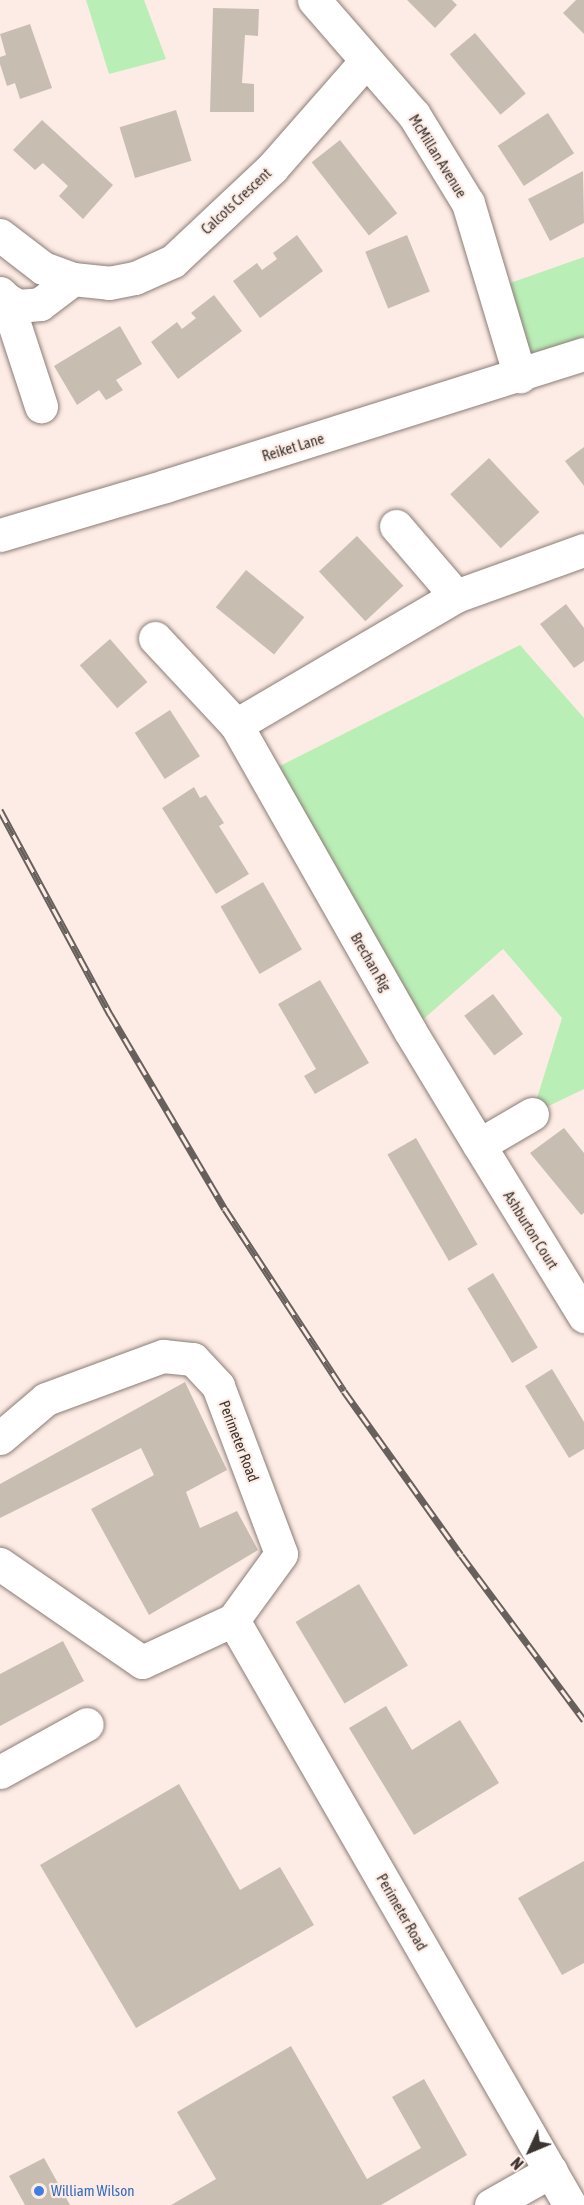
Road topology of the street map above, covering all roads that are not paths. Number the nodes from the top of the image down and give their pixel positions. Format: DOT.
graph roads {
  1 [pos="314,0"];
  2 [pos="366,61"];
  3 [pos="0,235"];
  4 [pos="73,279"];
  5 [pos="3,296"];
  6 [pos="584,354"];
  7 [pos="520,376"];
  8 [pos="41,406"];
  9 [pos="396,526"];
  10 [pos="0,535"];
  11 [pos="584,550"];
  12 [pos="456,596"];
  13 [pos="155,638"];
  14 [pos="236,724"];
  15 [pos="532,1114"];
  16 [pos="479,1145"];
  17 [pos="584,1316"];
  18 [pos="0,1438"];
  19 [pos="0,1564"];
  20 [pos="233,1620"];
  21 [pos="87,1724"];
  22 [pos="0,1772"];
  23 [pos="551,2171"];
  24 [pos="490,2205"];
  25 [pos="570,2205"];
  1 -- 2 [label="street, McMillan Avenue"];
  2 -- 4 [label="street, Calcots Crescent"];
  2 -- 7 [label="street, McMillan Avenue"];
  3 -- 4 [label="street, Calcots Crescent"];
  4 -- 5 [label="street"];
  5 -- 8 [label="street"];
  6 -- 7 [label="street, Reiket Lane"];
  7 -- 10 [label="street, Reiket Lane"];
  9 -- 12 [label="street"];
  11 -- 12 [label="street"];
  12 -- 14 [label="street"];
  13 -- 14 [label="street, Brechan Rig"];
  14 -- 16 [label="street, Brechan Rig"];
  15 -- 16 [label="street"];
  16 -- 17 [label="street, Ashburton Court"];
  18 -- 20 [label="street, Perimeter Road"];
  19 -- 20 [label="street, Perimeter Road"];
  20 -- 23 [label="street, Perimeter Road"];
  21 -- 22 [label="street"];
  23 -- 24 [label="street"];
  23 -- 25 [label="street, Perimeter Road"];
}
